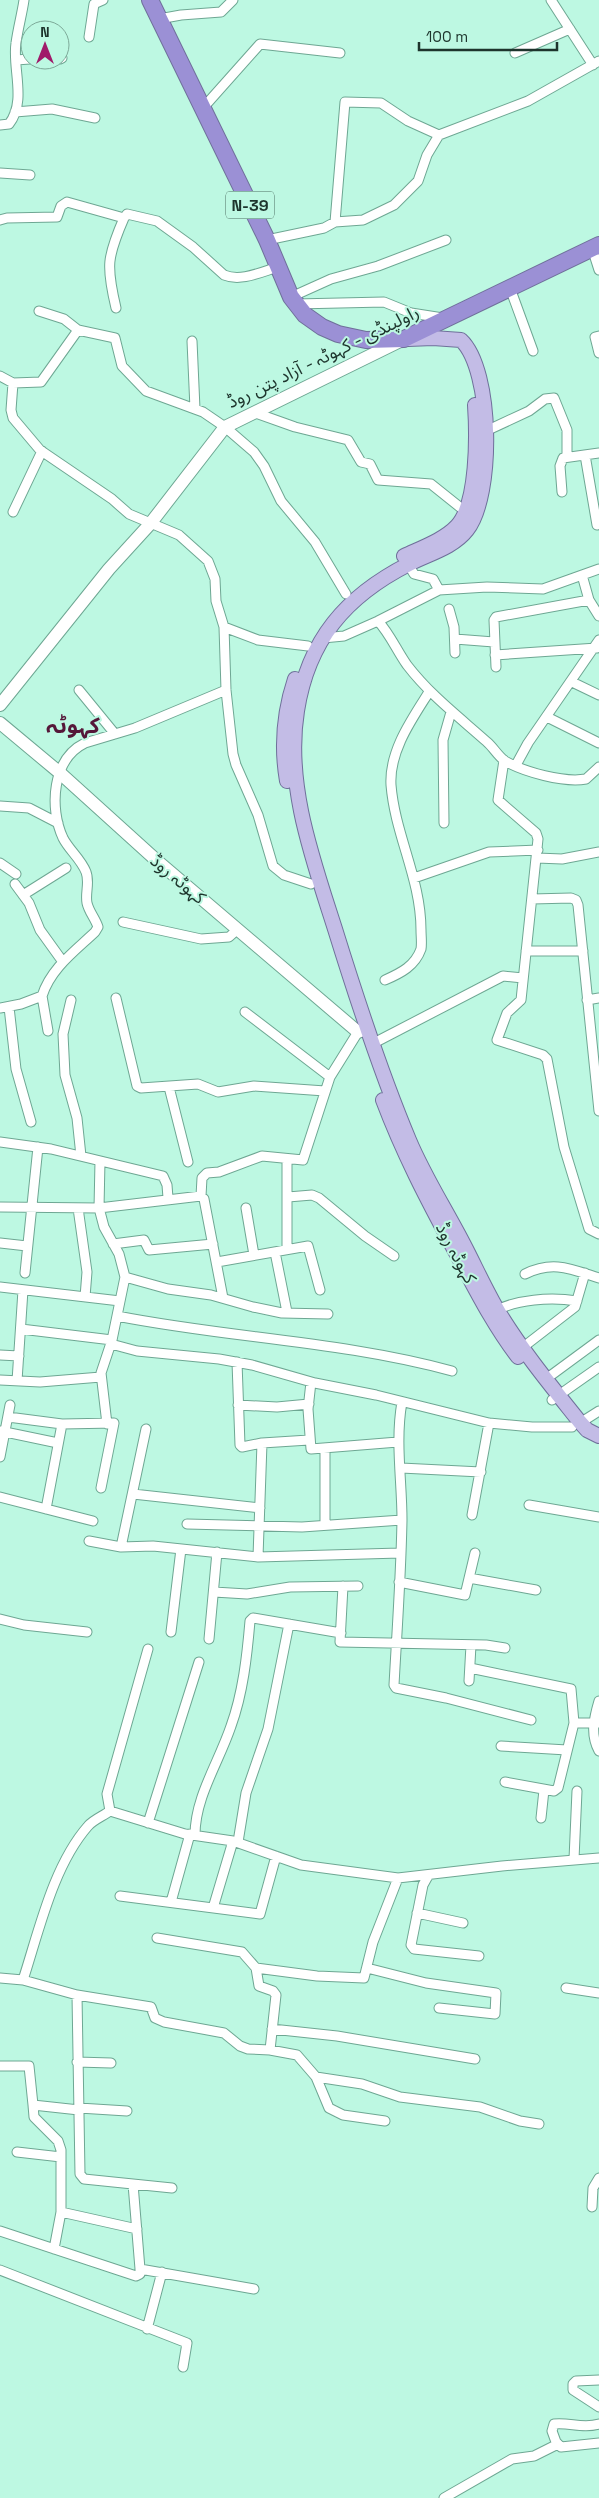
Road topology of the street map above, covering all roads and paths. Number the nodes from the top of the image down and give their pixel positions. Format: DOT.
graph roads {
  1 [pos="24,0"];
  2 [pos="103,0"];
  3 [pos="150,0"];
  4 [pos="233,0"];
  5 [pos="551,0"];
  6 [pos="159,19"];
  7 [pos="570,29"];
  8 [pos="90,36"];
  9 [pos="516,53"];
  10 [pos="340,54"];
  11 [pos="16,60"];
  12 [pos="20,60"];
  13 [pos="596,63"];
  14 [pos="203,108"];
  15 [pos="15,112"];
  16 [pos="95,118"];
  17 [pos="0,126"];
  18 [pos="438,136"];
  19 [pos="0,173"];
  20 [pos="30,175"];
  21 [pos="124,218"];
  22 [pos="0,220"];
  23 [pos="335,222"];
  24 [pos="267,240"];
  25 [pos="446,240"];
  26 [pos="595,246"];
  27 [pos="278,267"];
  28 [pos="599,270"];
  29 [pos="510,288"];
  30 [pos="293,300"];
  31 [pos="116,308"];
  32 [pos="39,311"];
  33 [pos="446,319"];
  34 [pos="78,330"];
  35 [pos="599,336"];
  36 [pos="450,339"];
  37 [pos="404,340"];
  38 [pos="192,342"];
  39 [pos="533,351"];
  40 [pos="599,353"];
  41 [pos="0,376"];
  42 [pos="13,383"];
  43 [pos="195,409"];
  44 [pos="253,412"];
  45 [pos="225,427"];
  46 [pos="486,431"];
  47 [pos="42,451"];
  48 [pos="599,453"];
  49 [pos="585,454"];
  50 [pos="567,456"];
  51 [pos="562,492"];
  52 [pos="13,512"];
  53 [pos="466,512"];
  54 [pos="150,524"];
  55 [pos="597,525"];
  56 [pos="408,564"];
  57 [pos="599,569"];
  58 [pos="582,575"];
  59 [pos="439,590"];
  60 [pos="346,594"];
  61 [pos="589,600"];
  62 [pos="449,609"];
  63 [pos="599,616"];
  64 [pos="378,621"];
  65 [pos="224,627"];
  66 [pos="323,638"];
  67 [pos="455,639"];
  68 [pos="494,642"];
  69 [pos="308,646"];
  70 [pos="598,646"];
  71 [pos="455,653"];
  72 [pos="495,655"];
  73 [pos="496,667"];
  74 [pos="572,682"];
  75 [pos="79,690"];
  76 [pos="226,690"];
  77 [pos="429,692"];
  78 [pos="599,695"];
  79 [pos="0,705"];
  80 [pos="451,712"];
  81 [pos="547,717"];
  82 [pos="0,723"];
  83 [pos="115,734"];
  84 [pos="599,743"];
  85 [pos="504,760"];
  86 [pos="516,765"];
  87 [pos="599,767"];
  88 [pos="60,773"];
  89 [pos="0,806"];
  90 [pos="58,822"];
  91 [pos="444,823"];
  92 [pos="599,852"];
  93 [pos="537,854"];
  94 [pos="0,864"];
  95 [pos="66,868"];
  96 [pos="414,878"];
  97 [pos="311,884"];
  98 [pos="23,895"];
  99 [pos="532,899"];
  100 [pos="123,922"];
  101 [pos="238,929"];
  102 [pos="526,951"];
  103 [pos="583,951"];
  104 [pos="63,962"];
  105 [pos="523,978"];
  106 [pos="385,980"];
  107 [pos="42,996"];
  108 [pos="116,998"];
  109 [pos="599,998"];
  110 [pos="71,1000"];
  111 [pos="587,1000"];
  112 [pos="4,1007"];
  113 [pos="245,1012"];
  114 [pos="48,1031"];
  115 [pos="362,1031"];
  116 [pos="372,1044"];
  117 [pos="330,1077"];
  118 [pos="170,1087"];
  119 [pos="325,1091"];
  120 [pos="599,1111"];
  121 [pos="32,1122"];
  122 [pos="0,1142"];
  123 [pos="38,1147"];
  124 [pos="82,1156"];
  125 [pos="287,1159"];
  126 [pos="100,1161"];
  127 [pos="188,1162"];
  128 [pos="201,1196"];
  129 [pos="288,1197"];
  130 [pos="168,1198"];
  131 [pos="0,1207"];
  132 [pos="31,1208"];
  133 [pos="78,1208"];
  134 [pos="99,1208"];
  135 [pos="246,1208"];
  136 [pos="599,1234"];
  137 [pos="0,1243"];
  138 [pos="113,1244"];
  139 [pos="213,1244"];
  140 [pos="27,1246"];
  141 [pos="287,1249"];
  142 [pos="275,1252"];
  143 [pos="254,1255"];
  144 [pos="394,1256"];
  145 [pos="217,1262"];
  146 [pos="25,1273"];
  147 [pos="585,1273"];
  148 [pos="525,1274"];
  149 [pos="125,1277"];
  150 [pos="599,1278"];
  151 [pos="0,1286"];
  152 [pos="23,1290"];
  153 [pos="320,1290"];
  154 [pos="85,1297"];
  155 [pos="222,1298"];
  156 [pos="120,1301"];
  157 [pos="577,1301"];
  158 [pos="287,1312"];
  159 [pos="492,1312"];
  160 [pos="328,1314"];
  161 [pos="116,1316"];
  162 [pos="21,1329"];
  163 [pos="599,1340"];
  164 [pos="111,1342"];
  165 [pos="522,1348"];
  166 [pos="0,1355"];
  167 [pos="19,1356"];
  168 [pos="236,1362"];
  169 [pos="599,1368"];
  170 [pos="452,1371"];
  171 [pos="102,1377"];
  172 [pos="546,1379"];
  173 [pos="0,1380"];
  174 [pos="17,1381"];
  175 [pos="311,1382"];
  176 [pos="555,1397"];
  177 [pos="402,1402"];
  178 [pos="309,1404"];
  179 [pos="10,1405"];
  180 [pos="238,1405"];
  181 [pos="599,1411"];
  182 [pos="8,1416"];
  183 [pos="489,1423"];
  184 [pos="62,1424"];
  185 [pos="108,1424"];
  186 [pos="576,1425"];
  187 [pos="146,1429"];
  188 [pos="2,1432"];
  189 [pos="599,1436"];
  190 [pos="309,1440"];
  191 [pos="398,1442"];
  192 [pos="58,1443"];
  193 [pos="262,1443"];
  194 [pos="599,1445"];
  195 [pos="325,1448"];
  196 [pos="0,1457"];
  197 [pos="401,1468"];
  198 [pos="481,1472"];
  199 [pos="101,1488"];
  200 [pos="133,1494"];
  201 [pos="0,1497"];
  202 [pos="529,1505"];
  203 [pos="260,1508"];
  204 [pos="46,1509"];
  205 [pos="472,1516"];
  206 [pos="599,1517"];
  207 [pos="402,1520"];
  208 [pos="93,1521"];
  209 [pos="187,1524"];
  210 [pos="260,1524"];
  211 [pos="324,1525"];
  212 [pos="89,1541"];
  213 [pos="121,1547"];
  214 [pos="181,1549"];
  215 [pos="217,1552"];
  216 [pos="400,1553"];
  217 [pos="474,1553"];
  218 [pos="258,1557"];
  219 [pos="469,1578"];
  220 [pos="399,1582"];
  221 [pos="343,1586"];
  222 [pos="358,1586"];
  223 [pos="536,1590"];
  224 [pos="214,1592"];
  225 [pos="0,1621"];
  226 [pos="289,1624"];
  227 [pos="87,1632"];
  228 [pos="171,1632"];
  229 [pos="341,1633"];
  230 [pos="210,1639"];
  231 [pos="396,1643"];
  232 [pos="471,1645"];
  233 [pos="505,1648"];
  234 [pos="148,1649"];
  235 [pos="198,1662"];
  236 [pos="470,1668"];
  237 [pos="469,1681"];
  238 [pos="599,1701"];
  239 [pos="530,1720"];
  240 [pos="596,1723"];
  241 [pos="574,1724"];
  242 [pos="501,1746"];
  243 [pos="567,1750"];
  244 [pos="599,1751"];
  245 [pos="505,1782"];
  246 [pos="544,1790"];
  247 [pos="577,1791"];
  248 [pos="110,1811"];
  249 [pos="541,1818"];
  250 [pos="148,1823"];
  251 [pos="193,1835"];
  252 [pos="235,1842"];
  253 [pos="276,1856"];
  254 [pos="599,1858"];
  255 [pos="574,1859"];
  256 [pos="428,1876"];
  257 [pos="398,1878"];
  258 [pos="120,1896"];
  259 [pos="171,1902"];
  260 [pos="213,1908"];
  261 [pos="417,1913"];
  262 [pos="463,1923"];
  263 [pos="158,1938"];
  264 [pos="480,1956"];
  265 [pos="256,1968"];
  266 [pos="367,1968"];
  267 [pos="0,1978"];
  268 [pos="23,1980"];
  269 [pos="566,1988"];
  270 [pos="599,1993"];
  271 [pos="77,1994"];
  272 [pos="439,2008"];
  273 [pos="272,2029"];
  274 [pos="270,2050"];
  275 [pos="475,2058"];
  276 [pos="77,2062"];
  277 [pos="111,2063"];
  278 [pos="0,2066"];
  279 [pos="316,2077"];
  280 [pos="33,2105"];
  281 [pos="79,2109"];
  282 [pos="127,2111"];
  283 [pos="385,2122"];
  284 [pos="539,2124"];
  285 [pos="17,2152"];
  286 [pos="61,2157"];
  287 [pos="597,2182"];
  288 [pos="133,2184"];
  289 [pos="172,2188"];
  290 [pos="592,2207"];
  291 [pos="61,2212"];
  292 [pos="137,2229"];
  293 [pos="0,2231"];
  294 [pos="54,2249"];
  295 [pos="140,2268"];
  296 [pos="0,2270"];
  297 [pos="162,2272"];
  298 [pos="254,2289"];
  299 [pos="147,2329"];
  300 [pos="183,2367"];
  301 [pos="599,2380"];
  302 [pos="599,2407"];
  303 [pos="599,2424"];
  304 [pos="599,2443"];
  305 [pos="558,2444"];
  306 [pos="444,2498"];
  1 -- 11 [label="street"];
  2 -- 8 [label="street"];
  3 -- 6 [label="highway, N-39"];
  4 -- 6 [label="street"];
  5 -- 7 [label="street"];
  6 -- 14 [label="highway, N-39"];
  7 -- 9 [label="street"];
  7 -- 13 [label="street"];
  10 -- 14 [label="street"];
  11 -- 12 [label="street"];
  11 -- 15 [label="street"];
  13 -- 18 [label="street"];
  14 -- 24 [label="highway, N-39"];
  15 -- 16 [label="street"];
  15 -- 17 [label="street"];
  18 -- 23 [label="street"];
  18 -- 23 [label="street"];
  19 -- 20 [label="street"];
  21 -- 22 [label="street"];
  21 -- 27 [label="street"];
  21 -- 31 [label="street"];
  23 -- 24 [label="street"];
  24 -- 27 [label="highway, N-39"];
  25 -- 30 [label="street"];
  26 -- 28 [label="street"];
  26 -- 29 [label="highway, راولپنڈی - کہوٹہ - آزاد پتن روڈ / N-39"];
  27 -- 30 [label="highway, N-39"];
  29 -- 33 [label="highway, راولپنڈی - کہوٹہ - آزاد پتن روڈ / N-39"];
  29 -- 39 [label="street"];
  30 -- 33 [label="street"];
  30 -- 37 [label="highway, N-39"];
  32 -- 34 [label="street"];
  33 -- 37 [label="highway, راولپنڈی - کہوٹہ - آزاد پتن روڈ / N-39"];
  34 -- 42 [label="street"];
  34 -- 43 [label="street"];
  35 -- 40 [label="street"];
  36 -- 37 [label="main road"];
  36 -- 46 [label="main road"];
  36 -- 53 [label="main road"];
  37 -- 44 [label="main road, راولپنڈی - کہوٹہ - آزاد پتن روڈ / N-39"];
  38 -- 43 [label="street"];
  41 -- 42 [label="street"];
  42 -- 47 [label="street"];
  43 -- 45 [label="street"];
  44 -- 45 [label="main road, راولپنڈی - کہوٹہ - آزاد پتن روڈ / N-39"];
  44 -- 53 [label="street"];
  45 -- 54 [label="main road, راولپنڈی - کہوٹہ - آزاد پتن روڈ / N-39"];
  45 -- 60 [label="street"];
  46 -- 50 [label="street"];
  46 -- 56 [label="main road"];
  47 -- 52 [label="street"];
  47 -- 54 [label="street"];
  48 -- 49 [label="street"];
  49 -- 50 [label="street"];
  49 -- 55 [label="street"];
  50 -- 51 [label="street"];
  53 -- 60 [label="main road"];
  54 -- 65 [label="street"];
  54 -- 79 [label="main road, راولپنڈی - کہوٹہ - آزاد پتن روڈ / N-39"];
  56 -- 59 [label="street"];
  56 -- 66 [label="main road"];
  57 -- 58 [label="street"];
  58 -- 59 [label="street"];
  58 -- 61 [label="street"];
  59 -- 64 [label="street"];
  60 -- 69 [label="main road"];
  61 -- 63 [label="street"];
  61 -- 68 [label="street"];
  62 -- 67 [label="street"];
  64 -- 66 [label="street"];
  64 -- 77 [label="street"];
  65 -- 69 [label="street"];
  65 -- 76 [label="street"];
  66 -- 115 [label="main road"];
  67 -- 68 [label="street"];
  67 -- 71 [label="street"];
  68 -- 72 [label="street"];
  69 -- 97 [label="main road"];
  70 -- 72 [label="street"];
  70 -- 74 [label="street"];
  72 -- 73 [label="street"];
  74 -- 78 [label="street"];
  74 -- 81 [label="street"];
  75 -- 83 [label="street"];
  76 -- 83 [label="street"];
  76 -- 97 [label="street"];
  77 -- 80 [label="street"];
  77 -- 96 [label="street"];
  80 -- 85 [label="street"];
  80 -- 91 [label="street"];
  81 -- 84 [label="street"];
  81 -- 86 [label="street"];
  82 -- 88 [label="main road, کہوٹہ روڈ"];
  83 -- 88 [label="street"];
  85 -- 86 [label="street"];
  85 -- 93 [label="street"];
  86 -- 87 [label="street"];
  88 -- 90 [label="street"];
  88 -- 101 [label="main road, کہوٹہ روڈ"];
  89 -- 90 [label="street"];
  90 -- 104 [label="street"];
  92 -- 93 [label="street"];
  93 -- 96 [label="street"];
  93 -- 99 [label="street"];
  94 -- 98 [label="street"];
  95 -- 98 [label="street"];
  96 -- 106 [label="street"];
  97 -- 115 [label="main road"];
  98 -- 104 [label="street"];
  99 -- 102 [label="street"];
  99 -- 103 [label="street"];
  100 -- 101 [label="street"];
  101 -- 115 [label="main road, کہوٹہ روڈ"];
  102 -- 103 [label="street"];
  102 -- 105 [label="street"];
  103 -- 111 [label="street"];
  104 -- 107 [label="street"];
  105 -- 116 [label="street"];
  105 -- 136 [label="street"];
  107 -- 112 [label="street"];
  107 -- 114 [label="street"];
  108 -- 118 [label="street"];
  109 -- 111 [label="street"];
  110 -- 124 [label="street"];
  111 -- 120 [label="street"];
  112 -- 121 [label="street"];
  113 -- 117 [label="street"];
  115 -- 116 [label="main road, کہوٹہ روڈ"];
  115 -- 117 [label="street"];
  115 -- 159 [label="main road, کہوٹہ روڈ"];
  116 -- 159 [label="main road, کہوٹہ روڈ"];
  117 -- 119 [label="street"];
  118 -- 119 [label="street"];
  118 -- 127 [label="street"];
  119 -- 125 [label="street"];
  122 -- 123 [label="street"];
  123 -- 124 [label="street"];
  123 -- 132 [label="street"];
  124 -- 126 [label="street"];
  125 -- 128 [label="street"];
  125 -- 129 [label="street"];
  126 -- 130 [label="street"];
  126 -- 134 [label="street"];
  128 -- 130 [label="street"];
  128 -- 139 [label="street"];
  129 -- 141 [label="street"];
  129 -- 144 [label="street"];
  130 -- 134 [label="street"];
  131 -- 132 [label="street"];
  132 -- 133 [label="street"];
  132 -- 140 [label="street"];
  133 -- 134 [label="street"];
  133 -- 154 [label="street"];
  134 -- 138 [label="street"];
  135 -- 143 [label="street"];
  137 -- 140 [label="street"];
  138 -- 139 [label="street"];
  138 -- 149 [label="street"];
  139 -- 145 [label="street"];
  140 -- 146 [label="street"];
  141 -- 142 [label="street"];
  141 -- 153 [label="street"];
  142 -- 143 [label="street"];
  142 -- 158 [label="street"];
  143 -- 145 [label="street"];
  145 -- 155 [label="street"];
  147 -- 148 [label="street"];
  147 -- 150 [label="street"];
  147 -- 157 [label="street"];
  149 -- 155 [label="street"];
  149 -- 156 [label="street"];
  151 -- 152 [label="street"];
  152 -- 154 [label="street"];
  152 -- 162 [label="street"];
  154 -- 156 [label="street"];
  155 -- 158 [label="street"];
  156 -- 161 [label="street"];
  157 -- 159 [label="street"];
  157 -- 165 [label="street"];
  158 -- 160 [label="street"];
  159 -- 165 [label="main road, کہوٹہ روڈ"];
  159 -- 176 [label="main road, کہوٹہ روڈ"];
  161 -- 164 [label="street"];
  161 -- 170 [label="street"];
  162 -- 164 [label="street"];
  162 -- 167 [label="street"];
  163 -- 172 [label="street"];
  164 -- 168 [label="street"];
  164 -- 171 [label="street"];
  165 -- 172 [label="main road, کہوٹہ روڈ"];
  166 -- 167 [label="street"];
  167 -- 174 [label="street"];
  168 -- 175 [label="street"];
  168 -- 180 [label="street"];
  169 -- 176 [label="street"];
  171 -- 174 [label="street"];
  171 -- 185 [label="street"];
  172 -- 176 [label="main road, کہوٹہ روڈ"];
  173 -- 174 [label="street"];
  175 -- 177 [label="street"];
  175 -- 178 [label="street"];
  176 -- 186 [label="main road, کہوٹہ روڈ"];
  177 -- 183 [label="street"];
  177 -- 191 [label="street"];
  178 -- 180 [label="street"];
  178 -- 190 [label="street"];
  179 -- 182 [label="street"];
  180 -- 193 [label="street"];
  181 -- 186 [label="street"];
  182 -- 184 [label="street"];
  182 -- 188 [label="street"];
  183 -- 186 [label="street"];
  183 -- 198 [label="street"];
  184 -- 185 [label="street"];
  184 -- 192 [label="street"];
  185 -- 199 [label="street"];
  186 -- 189 [label="main road, کہوٹہ روڈ"];
  186 -- 194 [label="main road, کہوٹہ روڈ"];
  187 -- 200 [label="street"];
  188 -- 192 [label="street"];
  188 -- 196 [label="street"];
  190 -- 193 [label="street"];
  190 -- 195 [label="street"];
  191 -- 195 [label="street"];
  191 -- 197 [label="street"];
  192 -- 204 [label="street"];
  193 -- 203 [label="street"];
  195 -- 211 [label="street"];
  197 -- 198 [label="street"];
  197 -- 207 [label="street"];
  198 -- 205 [label="street"];
  200 -- 203 [label="street"];
  200 -- 213 [label="street"];
  201 -- 204 [label="street"];
  202 -- 206 [label="street"];
  203 -- 210 [label="street"];
  204 -- 208 [label="street"];
  207 -- 211 [label="street"];
  207 -- 216 [label="street"];
  209 -- 210 [label="street"];
  210 -- 211 [label="street"];
  210 -- 218 [label="street"];
  212 -- 213 [label="street"];
  213 -- 214 [label="street"];
  214 -- 215 [label="street"];
  214 -- 228 [label="street"];
  215 -- 218 [label="street"];
  215 -- 224 [label="street"];
  216 -- 218 [label="street"];
  216 -- 220 [label="street"];
  217 -- 219 [label="street"];
  219 -- 220 [label="street"];
  219 -- 223 [label="street"];
  220 -- 231 [label="street"];
  221 -- 222 [label="street"];
  221 -- 224 [label="street"];
  221 -- 229 [label="street"];
  224 -- 230 [label="street"];
  225 -- 227 [label="street"];
  226 -- 229 [label="street"];
  226 -- 251 [label="street"];
  226 -- 252 [label="street"];
  229 -- 231 [label="street"];
  231 -- 232 [label="street"];
  231 -- 239 [label="street"];
  232 -- 233 [label="street"];
  232 -- 236 [label="street"];
  234 -- 248 [label="street"];
  235 -- 250 [label="street"];
  236 -- 237 [label="street"];
  236 -- 241 [label="street"];
  238 -- 240 [label="street"];
  240 -- 241 [label="street"];
  240 -- 244 [label="street"];
  241 -- 243 [label="street"];
  242 -- 243 [label="street"];
  243 -- 246 [label="street"];
  245 -- 246 [label="street"];
  246 -- 249 [label="street"];
  247 -- 255 [label="street"];
  248 -- 250 [label="street"];
  248 -- 268 [label="street"];
  250 -- 251 [label="street"];
  251 -- 252 [label="street"];
  251 -- 259 [label="street"];
  252 -- 253 [label="street"];
  252 -- 260 [label="street"];
  253 -- 257 [label="street"];
  253 -- 260 [label="street"];
  254 -- 255 [label="street"];
  255 -- 256 [label="street"];
  256 -- 257 [label="street"];
  256 -- 261 [label="street"];
  257 -- 266 [label="street"];
  258 -- 259 [label="street"];
  259 -- 260 [label="street"];
  261 -- 262 [label="street"];
  261 -- 264 [label="street"];
  263 -- 265 [label="street"];
  265 -- 266 [label="street"];
  265 -- 273 [label="street"];
  266 -- 272 [label="street"];
  267 -- 268 [label="street"];
  268 -- 271 [label="street"];
  269 -- 270 [label="street"];
  271 -- 274 [label="street"];
  271 -- 276 [label="street"];
  273 -- 274 [label="street"];
  273 -- 275 [label="street"];
  274 -- 279 [label="street"];
  276 -- 277 [label="street"];
  276 -- 281 [label="street"];
  278 -- 280 [label="street"];
  279 -- 283 [label="street"];
  279 -- 284 [label="street"];
  280 -- 281 [label="street"];
  280 -- 286 [label="street"];
  281 -- 282 [label="street"];
  281 -- 288 [label="street"];
  285 -- 286 [label="street"];
  286 -- 291 [label="street"];
  287 -- 290 [label="street"];
  288 -- 289 [label="street"];
  288 -- 292 [label="street"];
  291 -- 292 [label="street"];
  291 -- 294 [label="street"];
  292 -- 295 [label="street"];
  293 -- 294 [label="street"];
  294 -- 295 [label="street"];
  295 -- 297 [label="street"];
  296 -- 299 [label="street"];
  297 -- 298 [label="street"];
  297 -- 299 [label="street"];
  299 -- 300 [label="street"];
  301 -- 302 [label="street"];
  303 -- 305 [label="street"];
  304 -- 305 [label="street"];
  305 -- 306 [label="street"];
}
